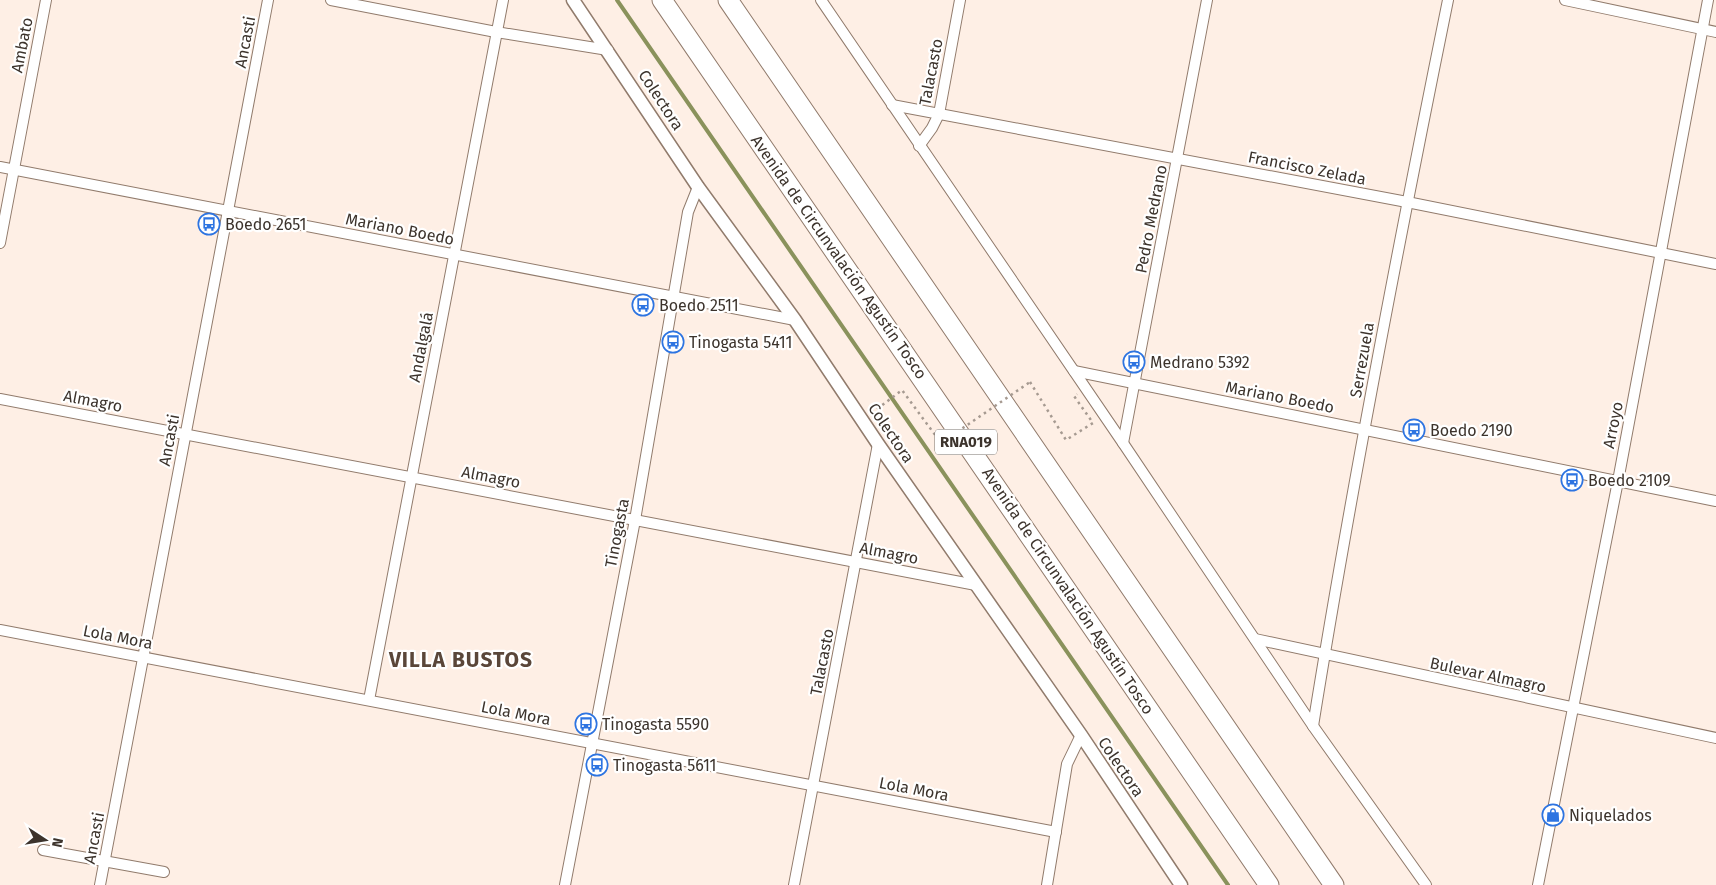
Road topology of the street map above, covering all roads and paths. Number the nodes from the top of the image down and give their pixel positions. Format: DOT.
graph roads {
  1 [pos="46,0"];
  2 [pos="268,0"];
  3 [pos="331,0"];
  4 [pos="502,0"];
  5 [pos="574,0"];
  6 [pos="662,0"];
  7 [pos="728,0"];
  8 [pos="821,0"];
  9 [pos="960,0"];
  10 [pos="1207,0"];
  11 [pos="1448,0"];
  12 [pos="1565,0"];
  13 [pos="1708,0"];
  14 [pos="1703,30"];
  15 [pos="496,32"];
  16 [pos="1716,32"];
  17 [pos="608,50"];
  18 [pos="892,106"];
  19 [pos="938,114"];
  20 [pos="919,146"];
  21 [pos="1178,159"];
  22 [pos="0,167"];
  23 [pos="14,170"];
  24 [pos="698,187"];
  25 [pos="1407,202"];
  26 [pos="228,211"];
  27 [pos="0,243"];
  28 [pos="1660,253"];
  29 [pos="454,254"];
  30 [pos="1716,264"];
  31 [pos="674,297"];
  32 [pos="795,320"];
  33 [pos="1074,371"];
  34 [pos="1134,384"];
  35 [pos="1074,396"];
  36 [pos="0,399"];
  37 [pos="868,407"];
  38 [pos="1365,429"];
  39 [pos="186,434"];
  40 [pos="1123,443"];
  41 [pos="878,444"];
  42 [pos="412,477"];
  43 [pos="1618,481"];
  44 [pos="1716,500"];
  45 [pos="635,520"];
  46 [pos="856,562"];
  47 [pos="976,585"];
  48 [pos="0,630"];
  49 [pos="1255,639"];
  50 [pos="1325,655"];
  51 [pos="143,657"];
  52 [pos="369,700"];
  53 [pos="1573,709"];
  54 [pos="1313,726"];
  55 [pos="1081,735"];
  56 [pos="1716,738"];
  57 [pos="593,743"];
  58 [pos="813,785"];
  59 [pos="1056,832"];
  60 [pos="43,850"];
  61 [pos="104,861"];
  62 [pos="164,872"];
  63 [pos="100,885"];
  64 [pos="565,885"];
  65 [pos="794,885"];
  66 [pos="1047,885"];
  67 [pos="1181,885"];
  68 [pos="1269,885"];
  69 [pos="1334,885"];
  70 [pos="1426,885"];
  71 [pos="1538,885"];
  1 -- 23 [label="street, Ambato"];
  2 -- 26 [label="street, Ancasti"];
  3 -- 15 [label="street"];
  4 -- 15 [label="street, Andalgalá"];
  5 -- 17 [label="street, Colectora"];
  6 -- 68 [label="highway, Avenida de Circunvalación Agustín Tosco / RNA019"];
  7 -- 69 [label="highway, RNA019"];
  8 -- 18 [label="street"];
  9 -- 19 [label="street, Talacasto"];
  10 -- 21 [label="street, Pedro Medrano"];
  11 -- 25 [label="street, Serrezuela"];
  12 -- 14 [label="street"];
  13 -- 14 [label="street, Arroyo"];
  14 -- 16 [label="street"];
  14 -- 28 [label="street, Arroyo"];
  15 -- 17 [label="street"];
  15 -- 29 [label="street, Andalgalá"];
  17 -- 24 [label="street, Colectora"];
  18 -- 19 [label="street, Francisco Zelada"];
  18 -- 20 [label="street"];
  19 -- 20 [label="street, Talacasto"];
  19 -- 21 [label="street, Francisco Zelada"];
  20 -- 33 [label="street"];
  21 -- 25 [label="street, Francisco Zelada"];
  21 -- 34 [label="street, Pedro Medrano"];
  22 -- 23 [label="street, Mariano Boedo"];
  23 -- 26 [label="street, Mariano Boedo"];
  23 -- 27 [label="street, Ambato"];
  24 -- 31 [label="street, Tinogasta"];
  24 -- 32 [label="street, Colectora"];
  25 -- 28 [label="street, Francisco Zelada"];
  25 -- 38 [label="street, Serrezuela"];
  26 -- 29 [label="street, Mariano Boedo"];
  26 -- 39 [label="street, Ancasti"];
  28 -- 30 [label="street, Francisco Zelada"];
  28 -- 43 [label="street, Arroyo"];
  29 -- 31 [label="street, Mariano Boedo"];
  29 -- 42 [label="street, Andalgalá"];
  31 -- 32 [label="street, Mariano Boedo"];
  31 -- 45 [label="street, Tinogasta"];
  32 -- 41 [label="street, Colectora"];
  33 -- 34 [label="street, Mariano Boedo"];
  33 -- 40 [label="street"];
  34 -- 38 [label="street, Mariano Boedo"];
  34 -- 40 [label="street, Pedro Medrano"];
  35 -- 37 [label="path, bridge"];
  36 -- 39 [label="street, Almagro"];
  38 -- 43 [label="street, Mariano Boedo"];
  38 -- 50 [label="street, Serrezuela"];
  39 -- 42 [label="street, Almagro"];
  39 -- 51 [label="street, Ancasti"];
  40 -- 49 [label="street"];
  41 -- 46 [label="street, Talacasto"];
  41 -- 47 [label="street, Colectora"];
  42 -- 45 [label="street, Almagro"];
  42 -- 52 [label="street, Andalgalá"];
  43 -- 44 [label="street, Mariano Boedo"];
  43 -- 53 [label="street, Arroyo"];
  45 -- 46 [label="street, Almagro"];
  45 -- 57 [label="street, Tinogasta"];
  46 -- 47 [label="street, Almagro"];
  46 -- 58 [label="street, Talacasto"];
  47 -- 55 [label="street, Colectora"];
  48 -- 51 [label="street, Lola Mora"];
  49 -- 50 [label="street, Bulevar Almagro"];
  49 -- 54 [label="street"];
  50 -- 53 [label="street, Bulevar Almagro"];
  50 -- 54 [label="street, Serrezuela"];
  51 -- 52 [label="street, Lola Mora"];
  51 -- 61 [label="street, Ancasti"];
  52 -- 57 [label="street, Lola Mora"];
  53 -- 56 [label="street, Bulevar Almagro"];
  53 -- 71 [label="street, Arroyo"];
  54 -- 70 [label="street"];
  55 -- 59 [label="street"];
  55 -- 67 [label="street, Colectora"];
  57 -- 58 [label="street, Lola Mora"];
  57 -- 64 [label="street, Tinogasta"];
  58 -- 59 [label="street, Lola Mora"];
  58 -- 65 [label="street, Talacasto"];
  59 -- 66 [label="street"];
  60 -- 61 [label="street"];
  61 -- 62 [label="street"];
  61 -- 63 [label="street, Ancasti"];
}
